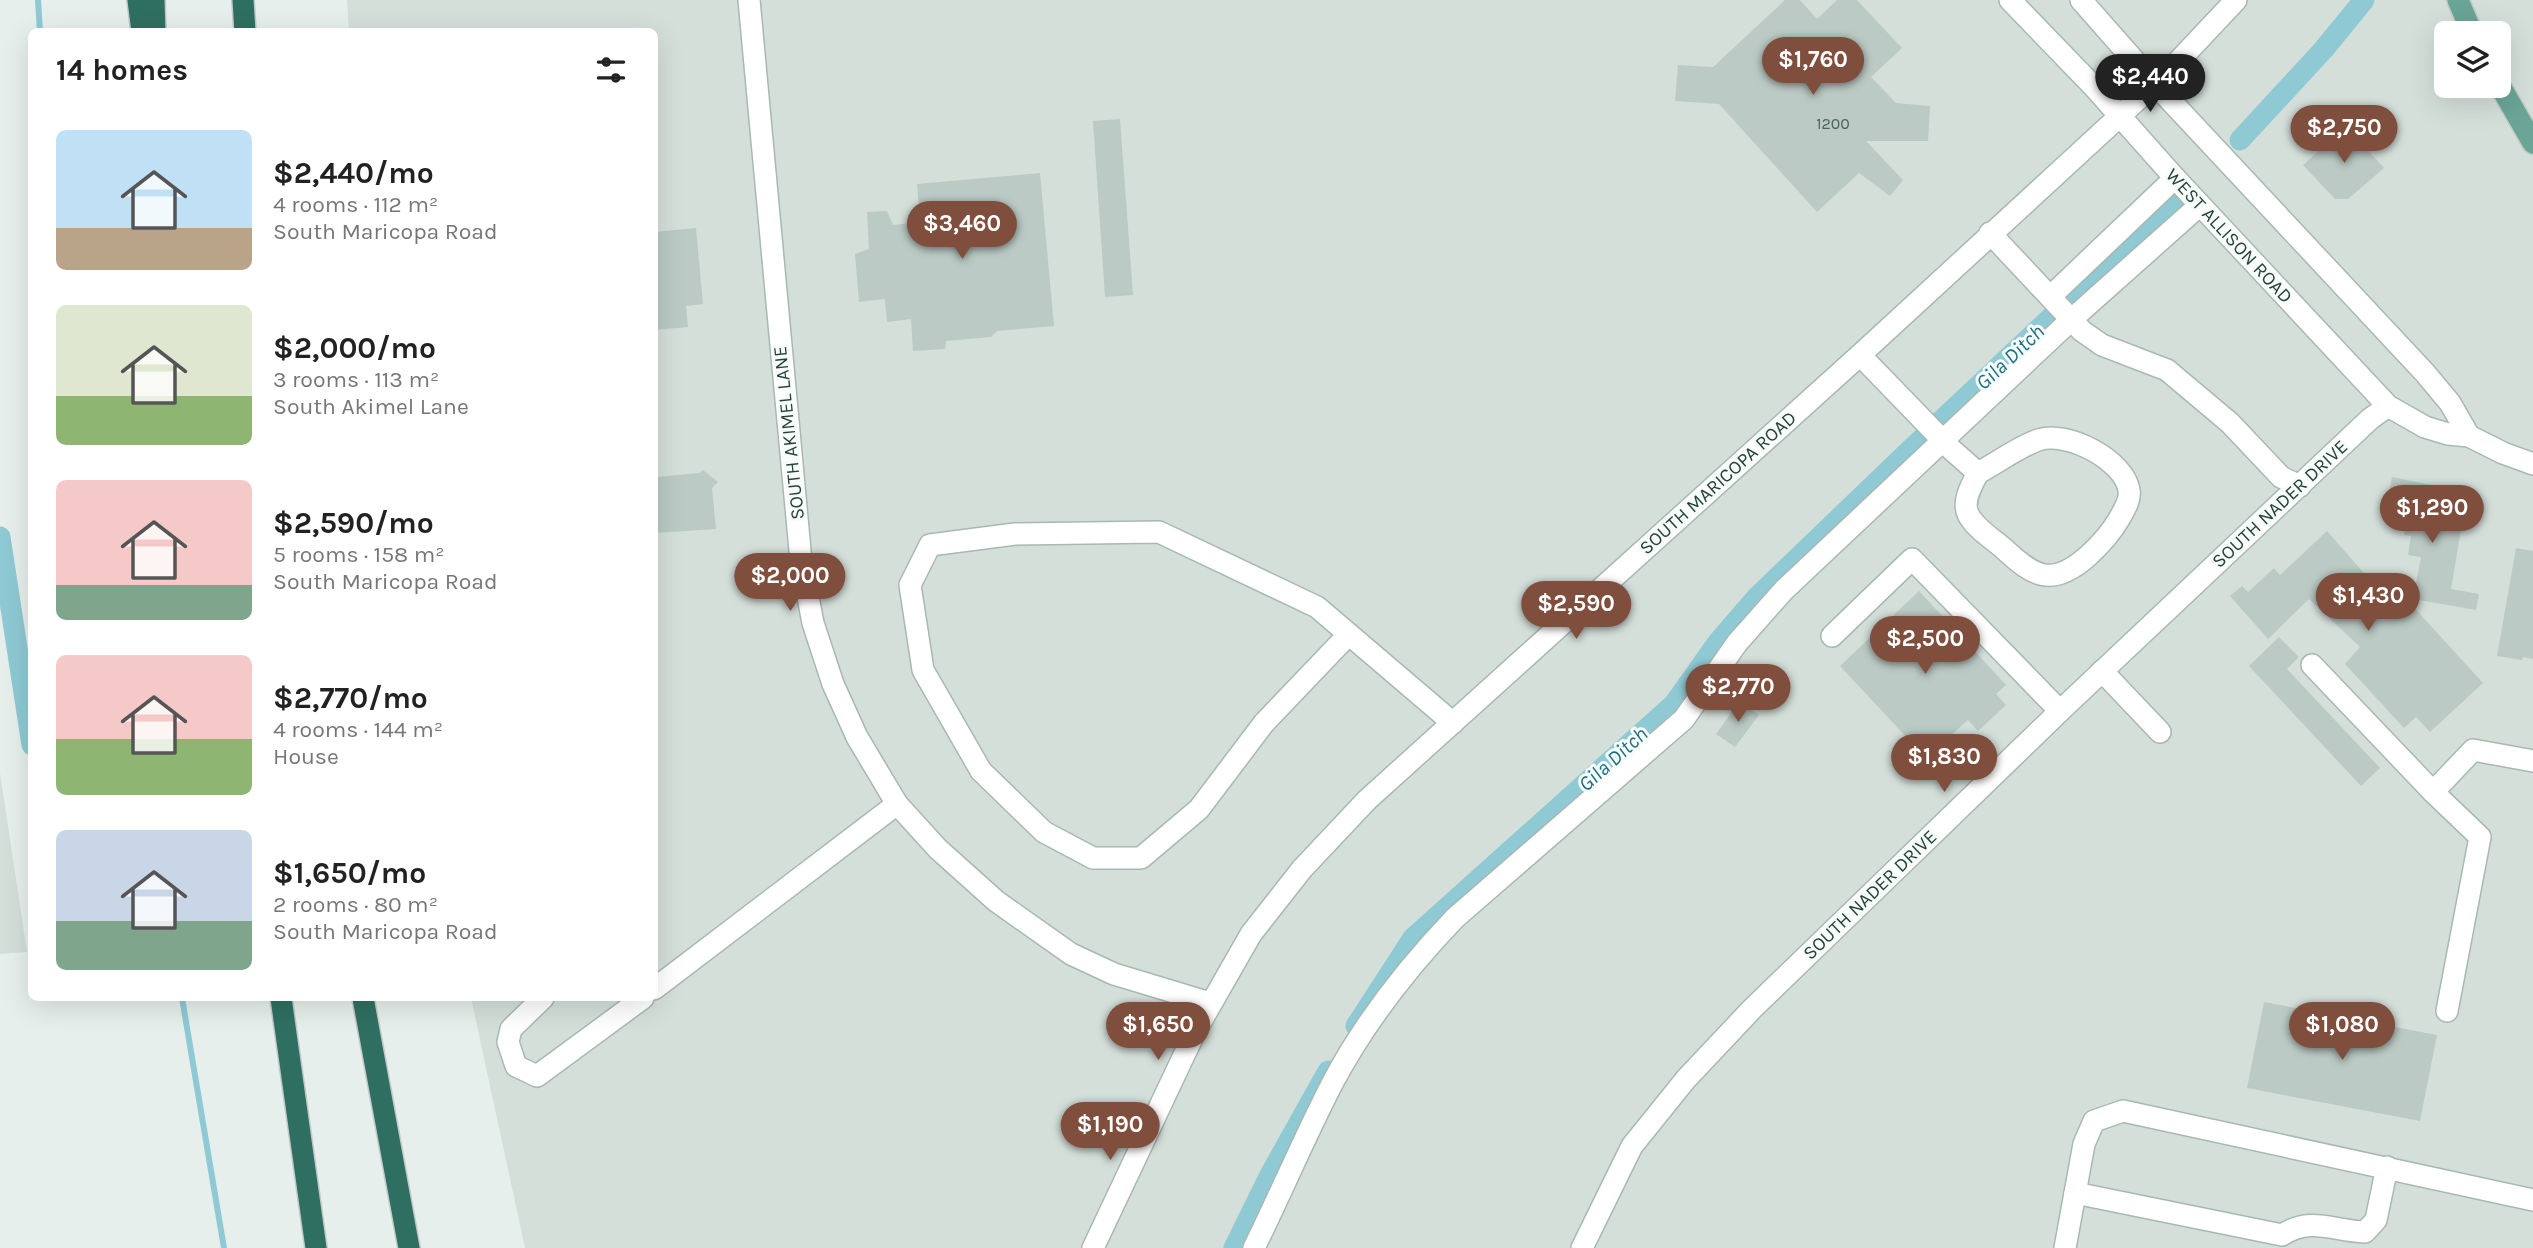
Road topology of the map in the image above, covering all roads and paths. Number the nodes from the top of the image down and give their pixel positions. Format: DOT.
graph roads {
  1 [pos="138,0"];
  2 [pos="154,0"];
  3 [pos="243,0"];
  4 [pos="749,0"];
  5 [pos="2010,0"];
  6 [pos="2081,0"];
  7 [pos="2236,0"];
  8 [pos="2458,0"];
  9 [pos="2467,21"];
  10 [pos="142,28"];
  11 [pos="155,28"];
  12 [pos="245,28"];
  13 [pos="2154,83"];
  14 [pos="2507,98"];
  15 [pos="2119,115"];
  16 [pos="2533,143"];
  17 [pos="2175,178"];
  18 [pos="2200,205"];
  19 [pos="1990,233"];
  20 [pos="2051,296"];
  21 [pos="2072,319"];
  22 [pos="1860,355"];
  23 [pos="2388,406"];
  24 [pos="2469,436"];
  25 [pos="1943,441"];
  26 [pos="2533,464"];
  27 [pos="1978,473"];
  28 [pos="2300,486"];
  29 [pos="1349,634"];
  30 [pos="1832,636"];
  31 [pos="2312,664"];
  32 [pos="2102,671"];
  33 [pos="2060,711"];
  34 [pos="1453,723"];
  35 [pos="2160,732"];
  36 [pos="2533,761"];
  37 [pos="2433,792"];
  38 [pos="897,804"];
  39 [pos="658,986"];
  40 [pos="281,1001"];
  41 [pos="364,1001"];
  42 [pos="536,1001"];
  43 [pos="639,1001"];
  44 [pos="1210,1003"];
  45 [pos="519,1008"];
  46 [pos="2446,1011"];
  47 [pos="2387,1167"];
  48 [pos="2075,1192"];
  49 [pos="2533,1200"];
  50 [pos="315,1246"];
  51 [pos="409,1248"];
  52 [pos="1093,1248"];
  53 [pos="1254,1248"];
  54 [pos="1581,1248"];
  55 [pos="2065,1248"];
  1 -- 10 [label="highway"];
  2 -- 11 [label="highway"];
  3 -- 12 [label="highway"];
  4 -- 38 [label="street, SOUTH AKIMEL LANE"];
  5 -- 15 [label="street, WEST ALLISON ROAD"];
  6 -- 13 [label="street"];
  7 -- 13 [label="street, SOUTH MARICOPA ROAD"];
  8 -- 9 [label="main road"];
  13 -- 15 [label="street, SOUTH MARICOPA ROAD"];
  13 -- 24 [label="street"];
  14 -- 16 [label="main road"];
  15 -- 17 [label="street, WEST ALLISON ROAD"];
  15 -- 19 [label="street, SOUTH MARICOPA ROAD"];
  17 -- 18 [label="street, WEST ALLISON ROAD"];
  17 -- 20 [label="street"];
  18 -- 21 [label="street"];
  18 -- 23 [label="street, WEST ALLISON ROAD"];
  19 -- 20 [label="street"];
  19 -- 22 [label="street, SOUTH MARICOPA ROAD"];
  20 -- 21 [label="street"];
  21 -- 25 [label="street"];
  21 -- 28 [label="street"];
  22 -- 25 [label="street"];
  22 -- 34 [label="street, SOUTH MARICOPA ROAD"];
  23 -- 24 [label="street, WEST ALLISON ROAD"];
  23 -- 28 [label="street, SOUTH NADER DRIVE"];
  24 -- 26 [label="street, WEST ALLISON ROAD"];
  25 -- 27 [label="street"];
  25 -- 53 [label="street"];
  27 -- 27 [label="street"];
  28 -- 32 [label="street, SOUTH NADER DRIVE"];
  29 -- 29 [label="street"];
  29 -- 34 [label="street"];
  30 -- 33 [label="street"];
  31 -- 37 [label="street"];
  32 -- 33 [label="street, SOUTH NADER DRIVE"];
  32 -- 35 [label="street"];
  33 -- 54 [label="street, SOUTH NADER DRIVE"];
  34 -- 44 [label="street, SOUTH MARICOPA ROAD"];
  36 -- 37 [label="street"];
  37 -- 46 [label="street"];
  38 -- 39 [label="street"];
  38 -- 44 [label="street, SOUTH AKIMEL LANE"];
  40 -- 50 [label="highway"];
  41 -- 51 [label="highway"];
  42 -- 45 [label="street"];
  43 -- 45 [label="street"];
  44 -- 52 [label="street, SOUTH MARICOPA ROAD"];
  47 -- 48 [label="street"];
  47 -- 48 [label="street"];
  47 -- 49 [label="street"];
  48 -- 55 [label="street"];
}
